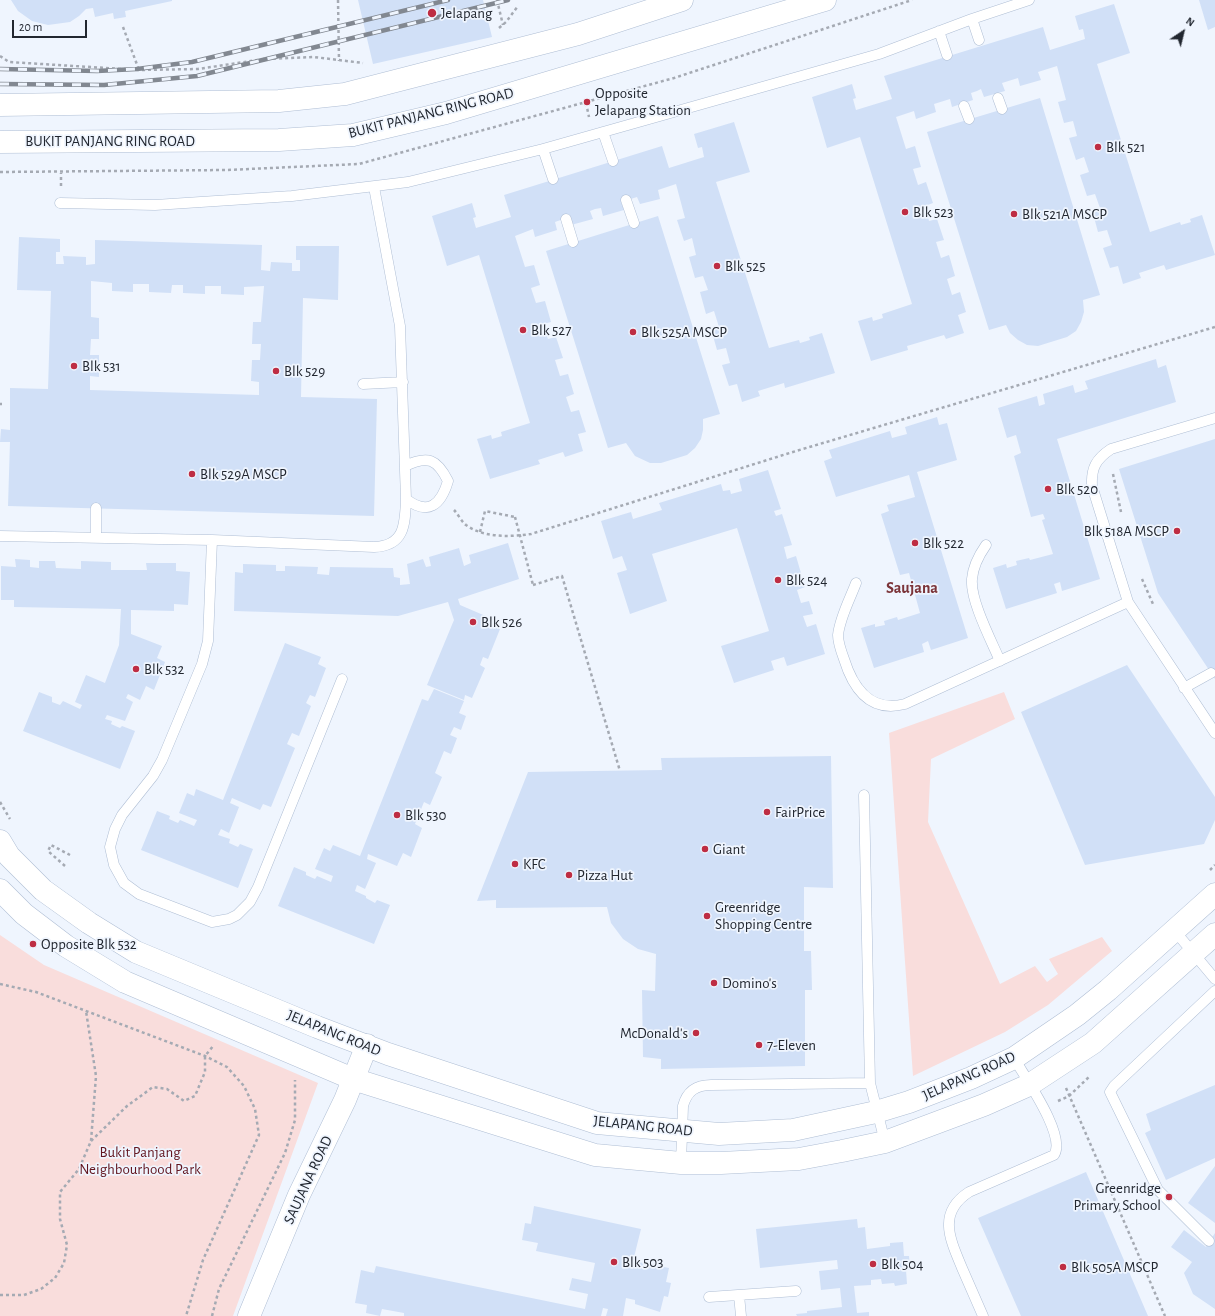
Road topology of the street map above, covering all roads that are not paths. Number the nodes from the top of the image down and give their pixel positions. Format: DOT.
graph roads {
  1 [pos="682,0"];
  2 [pos="825,0"];
  3 [pos="1029,0"];
  4 [pos="972,19"];
  5 [pos="939,31"];
  6 [pos="979,40"];
  7 [pos="947,55"];
  8 [pos="998,98"];
  9 [pos="0,105"];
  10 [pos="964,106"];
  11 [pos="1002,109"];
  12 [pos="969,119"];
  13 [pos="603,132"];
  14 [pos="0,142"];
  15 [pos="543,149"];
  16 [pos="613,161"];
  17 [pos="553,179"];
  18 [pos="374,187"];
  19 [pos="626,200"];
  20 [pos="60,203"];
  21 [pos="566,219"];
  22 [pos="634,223"];
  23 [pos="573,242"];
  24 [pos="403,382"];
  25 [pos="363,384"];
  26 [pos="1215,418"];
  27 [pos="405,466"];
  28 [pos="406,499"];
  29 [pos="96,508"];
  30 [pos="0,536"];
  31 [pos="96,538"];
  32 [pos="212,540"];
  33 [pos="986,545"];
  34 [pos="856,583"];
  35 [pos="1128,602"];
  36 [pos="1000,661"];
  37 [pos="1211,673"];
  38 [pos="342,679"];
  39 [pos="1184,688"];
  40 [pos="1215,733"];
  41 [pos="864,794"];
  42 [pos="0,841"];
  43 [pos="0,890"];
  44 [pos="1215,894"];
  45 [pos="1174,930"];
  46 [pos="1215,934"];
  47 [pos="1194,953"];
  48 [pos="1215,979"];
  49 [pos="1215,991"];
  50 [pos="367,1045"];
  51 [pos="1014,1058"];
  52 [pos="353,1078"];
  53 [pos="870,1083"];
  54 [pos="1029,1085"];
  55 [pos="876,1112"];
  56 [pos="683,1131"];
  57 [pos="885,1142"];
  58 [pos="681,1163"];
  59 [pos="1209,1241"];
  60 [pos="796,1291"];
  61 [pos="739,1295"];
  62 [pos="709,1297"];
  63 [pos="249,1316"];
  64 [pos="741,1316"];
  65 [pos="983,1316"];
  1 -- 9 [label="street"];
  2 -- 14 [label="street, BUKIT PANJANG RING ROAD"];
  3 -- 4 [label="lane"];
  4 -- 5 [label="lane"];
  4 -- 6 [label="lane"];
  5 -- 7 [label="lane"];
  5 -- 13 [label="lane"];
  8 -- 11 [label="lane"];
  10 -- 12 [label="lane"];
  13 -- 15 [label="lane"];
  13 -- 16 [label="lane"];
  15 -- 17 [label="lane"];
  15 -- 18 [label="lane"];
  18 -- 20 [label="lane"];
  18 -- 24 [label="lane"];
  19 -- 22 [label="lane"];
  21 -- 23 [label="lane"];
  24 -- 25 [label="lane"];
  24 -- 27 [label="lane"];
  26 -- 35 [label="lane"];
  27 -- 28 [label="lane"];
  27 -- 28 [label="lane"];
  28 -- 32 [label="lane"];
  29 -- 31 [label="lane"];
  30 -- 31 [label="lane"];
  31 -- 32 [label="lane"];
  32 -- 38 [label="lane"];
  33 -- 36 [label="lane"];
  34 -- 36 [label="lane"];
  35 -- 36 [label="lane"];
  35 -- 39 [label="lane"];
  37 -- 39 [label="lane"];
  39 -- 40 [label="lane"];
  41 -- 53 [label="lane"];
  42 -- 50 [label="street, JELAPANG ROAD"];
  43 -- 52 [label="street, JELAPANG ROAD"];
  44 -- 45 [label="street, JELAPANG ROAD"];
  45 -- 47 [label="lane"];
  45 -- 51 [label="street, JELAPANG ROAD"];
  46 -- 47 [label="street, JELAPANG ROAD"];
  47 -- 48 [label="lane"];
  47 -- 54 [label="street, JELAPANG ROAD"];
  49 -- 59 [label="lane"];
  50 -- 52 [label="street, SAUJANA ROAD"];
  50 -- 56 [label="street, JELAPANG ROAD"];
  51 -- 54 [label="lane"];
  51 -- 55 [label="street, JELAPANG ROAD"];
  52 -- 58 [label="street, JELAPANG ROAD"];
  52 -- 63 [label="street, SAUJANA ROAD"];
  53 -- 55 [label="lane"];
  53 -- 56 [label="lane"];
  54 -- 57 [label="street, JELAPANG ROAD"];
  54 -- 65 [label="lane"];
  55 -- 56 [label="street, JELAPANG ROAD"];
  55 -- 57 [label="lane"];
  56 -- 58 [label="lane"];
  57 -- 58 [label="street, JELAPANG ROAD"];
  60 -- 61 [label="lane"];
  61 -- 62 [label="lane"];
  61 -- 64 [label="lane"];
}
